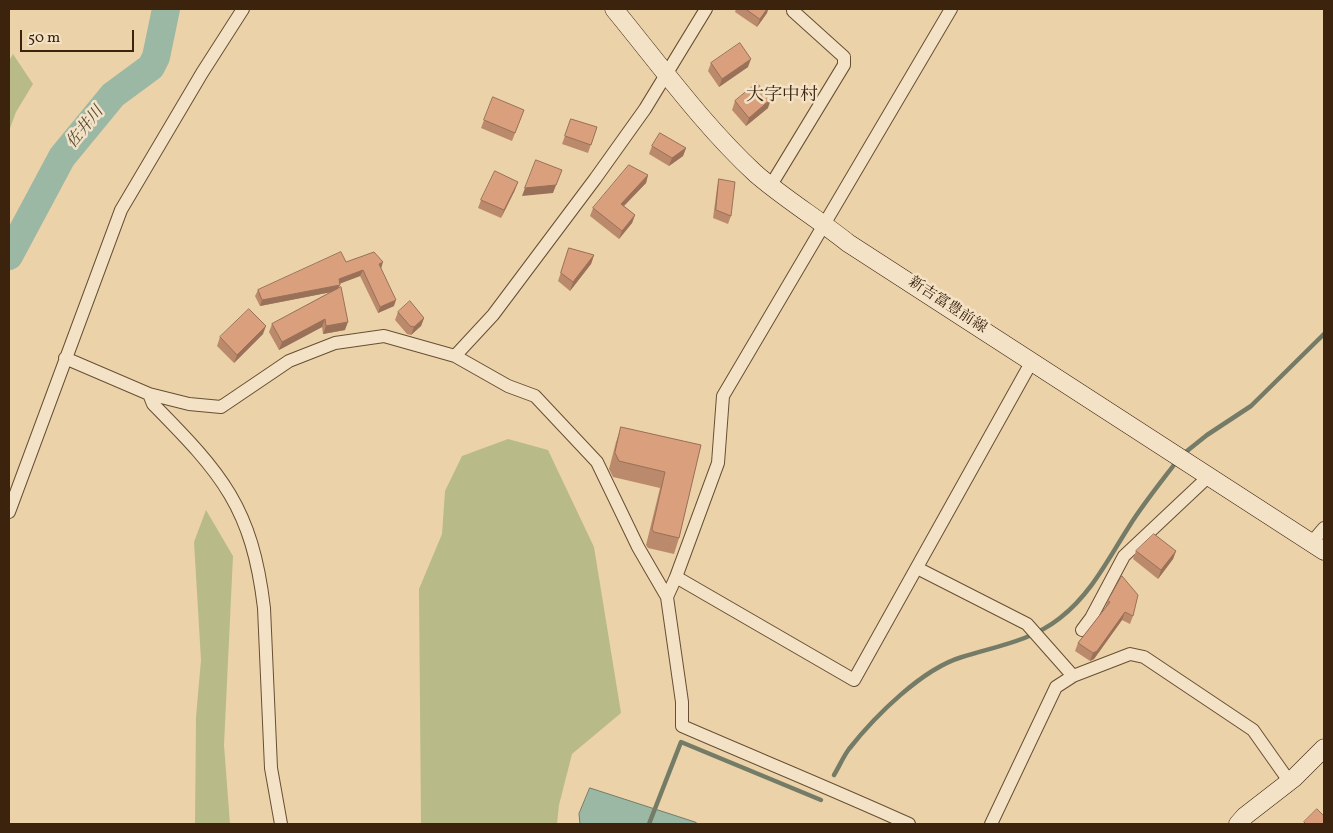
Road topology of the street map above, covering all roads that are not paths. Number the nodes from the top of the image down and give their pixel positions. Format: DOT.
graph roads {
  1 [pos="243,9"];
  2 [pos="614,9"];
  3 [pos="706,9"];
  4 [pos="792,9"];
  5 [pos="951,9"];
  6 [pos="666,73"];
  7 [pos="771,185"];
  8 [pos="824,224"];
  9 [pos="454,356"];
  10 [pos="65,358"];
  11 [pos="1032,361"];
  12 [pos="149,394"];
  13 [pos="1208,477"];
  14 [pos="9,512"];
  15 [pos="1324,528"];
  16 [pos="1318,547"];
  17 [pos="917,568"];
  18 [pos="676,576"];
  19 [pos="667,597"];
  20 [pos="1082,630"];
  21 [pos="1073,676"];
  22 [pos="1324,748"];
  23 [pos="1289,782"];
  24 [pos="281,824"];
  25 [pos="909,824"];
  26 [pos="991,824"];
  27 [pos="1238,824"];
  1 -- 10 [label="street"];
  2 -- 6 [label="main road, 新吉富豊前線"];
  3 -- 6 [label="street"];
  4 -- 7 [label="street"];
  5 -- 8 [label="street"];
  6 -- 7 [label="main road, 新吉富豊前線"];
  6 -- 9 [label="street"];
  7 -- 8 [label="main road, 新吉富豊前線"];
  8 -- 11 [label="main road, 新吉富豊前線"];
  8 -- 18 [label="street"];
  9 -- 12 [label="street"];
  9 -- 19 [label="street"];
  10 -- 12 [label="street"];
  10 -- 14 [label="street"];
  11 -- 13 [label="main road, 新吉富豊前線"];
  11 -- 17 [label="street"];
  12 -- 24 [label="street"];
  13 -- 16 [label="main road, 新吉富豊前線"];
  13 -- 20 [label="street"];
  15 -- 16 [label="street"];
  17 -- 18 [label="street"];
  17 -- 21 [label="street"];
  18 -- 19 [label="street"];
  19 -- 25 [label="street"];
  21 -- 23 [label="street"];
  21 -- 26 [label="street"];
  22 -- 23 [label="main road"];
  23 -- 27 [label="main road"];
}
